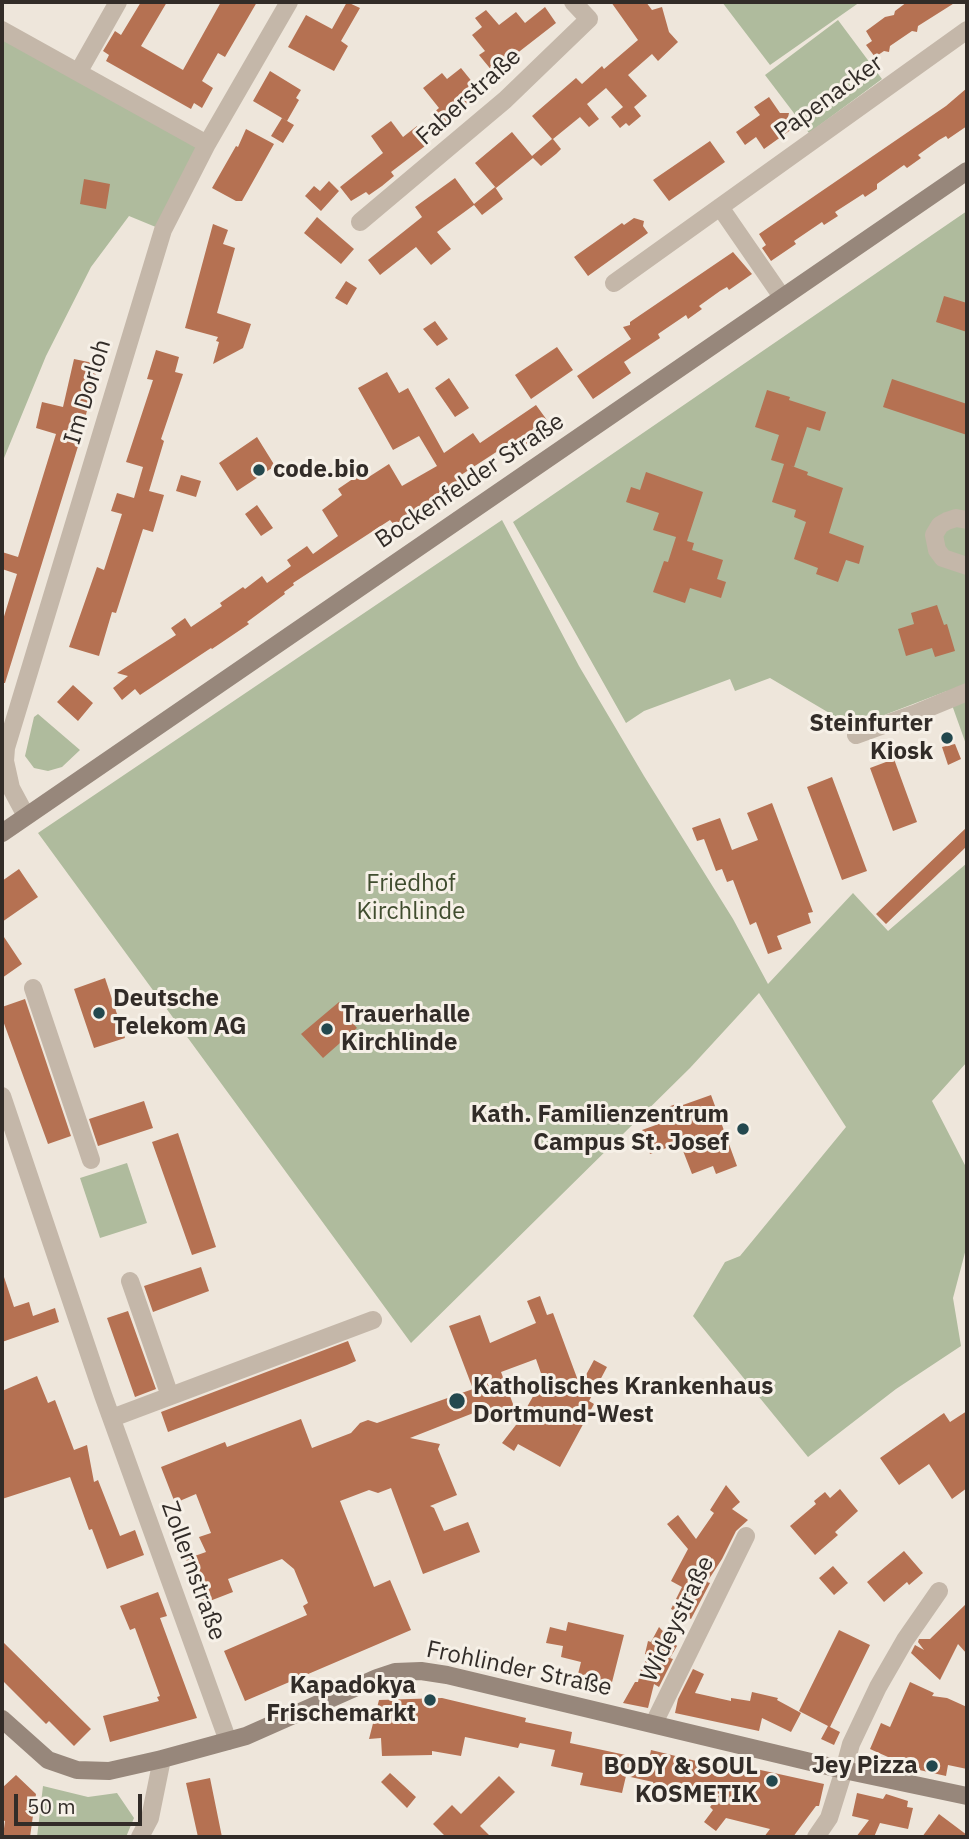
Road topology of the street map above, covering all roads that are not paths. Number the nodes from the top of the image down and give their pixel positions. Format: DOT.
graph roads {
  1 [pos="118,2"];
  2 [pos="289,2"];
  3 [pos="573,2"];
  4 [pos="2,30"];
  5 [pos="967,30"];
  6 [pos="79,71"];
  7 [pos="207,144"];
  8 [pos="967,171"];
  9 [pos="720,207"];
  10 [pos="360,222"];
  11 [pos="614,283"];
  12 [pos="782,297"];
  13 [pos="967,520"];
  14 [pos="967,566"];
  15 [pos="967,692"];
  16 [pos="856,735"];
  17 [pos="26,816"];
  18 [pos="2,833"];
  19 [pos="33,988"];
  20 [pos="2,1096"];
  21 [pos="91,1160"];
  22 [pos="130,1281"];
  23 [pos="373,1320"];
  24 [pos="170,1396"];
  25 [pos="111,1418"];
  26 [pos="746,1536"];
  27 [pos="939,1591"];
  28 [pos="2,1719"];
  29 [pos="654,1723"];
  30 [pos="229,1741"];
  31 [pos="162,1759"];
  32 [pos="844,1770"];
  33 [pos="967,1796"];
  34 [pos="140,1837"];
  35 [pos="816,1837"];
  1 -- 6 [label="street"];
  2 -- 7 [label="street, Im Dorloh"];
  3 -- 10 [label="street, Faberstraße"];
  4 -- 6 [label="street"];
  5 -- 9 [label="street, Papenacker"];
  6 -- 7 [label="street"];
  7 -- 17 [label="street, Im Dorloh"];
  8 -- 12 [label="main road, Bockenfelder Straße"];
  9 -- 11 [label="street, Papenacker"];
  9 -- 12 [label="street"];
  12 -- 17 [label="main road, Bockenfelder Straße"];
  13 -- 14 [label="street"];
  15 -- 16 [label="street"];
  17 -- 18 [label="main road, Bockenfelder Straße"];
  19 -- 21 [label="street"];
  20 -- 25 [label="street, Zollernstraße"];
  22 -- 24 [label="street"];
  23 -- 24 [label="street"];
  24 -- 25 [label="street"];
  25 -- 30 [label="street, Zollernstraße"];
  26 -- 29 [label="street, Wideystraße"];
  27 -- 32 [label="street"];
  28 -- 31 [label="main road, Frohlinder Straße"];
  29 -- 30 [label="main road, Frohlinder Straße"];
  29 -- 32 [label="main road, Frohlinder Straße"];
  30 -- 31 [label="main road, Frohlinder Straße"];
  31 -- 34 [label="street"];
  32 -- 33 [label="main road, Frohlinder Straße"];
  32 -- 35 [label="street"];
}
